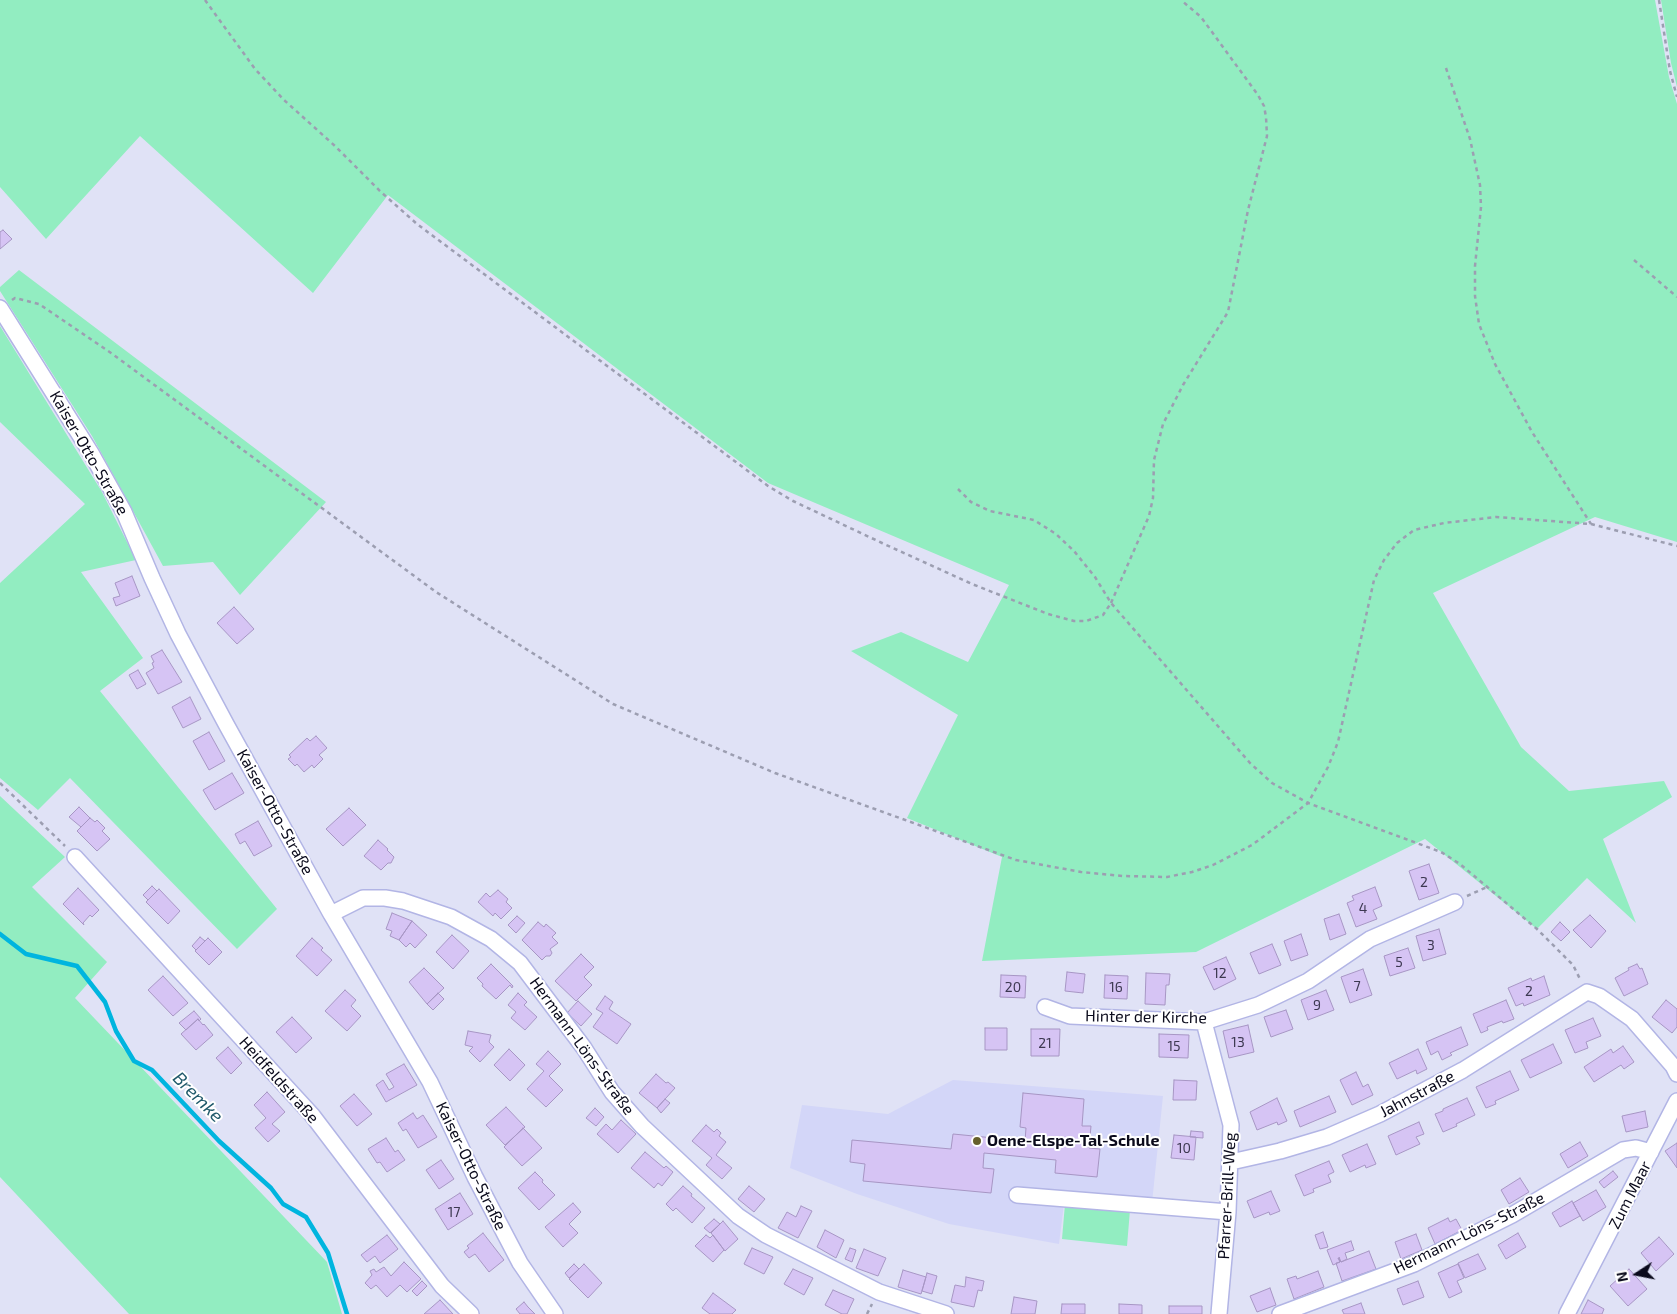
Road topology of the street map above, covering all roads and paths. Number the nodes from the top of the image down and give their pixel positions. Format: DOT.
graph roads {
  1 [pos="205,0"];
  2 [pos="1181,0"];
  3 [pos="1659,0"];
  4 [pos="1446,68"];
  5 [pos="1677,97"];
  6 [pos="1634,260"];
  7 [pos="1677,297"];
  8 [pos="4,306"];
  9 [pos="958,489"];
  10 [pos="1591,524"];
  11 [pos="1677,546"];
  12 [pos="1111,603"];
  13 [pos="0,783"];
  14 [pos="1308,803"];
  15 [pos="75,857"];
  16 [pos="1488,886"];
  17 [pos="1455,902"];
  18 [pos="331,914"];
  19 [pos="1587,992"];
  20 [pos="1046,1007"];
  21 [pos="1204,1022"];
  22 [pos="1677,1074"];
  23 [pos="1677,1101"];
  24 [pos="1651,1152"];
  25 [pos="1231,1162"];
  26 [pos="1017,1195"];
  27 [pos="1228,1212"];
  28 [pos="470,1314"];
  29 [pos="555,1314"];
  30 [pos="946,1314"];
  31 [pos="1219,1314"];
  32 [pos="1280,1314"];
  33 [pos="1567,1314"];
  1 -- 12 [label="path"];
  2 -- 12 [label="path"];
  3 -- 5 [label="path"];
  4 -- 10 [label="path"];
  6 -- 7 [label="path"];
  8 -- 14 [label="path"];
  8 -- 18 [label="street, Kaiser-Otto-Straße"];
  9 -- 12 [label="path"];
  10 -- 11 [label="path"];
  10 -- 14 [label="path"];
  12 -- 14 [label="path"];
  13 -- 15 [label="path"];
  14 -- 16 [label="path"];
  15 -- 28 [label="street, Heidfeldstraße"];
  16 -- 17 [label="path"];
  16 -- 19 [label="path"];
  17 -- 21 [label="street, Hinter der Kirche"];
  18 -- 29 [label="street, Kaiser-Otto-Straße"];
  18 -- 30 [label="street, Hermann-Löns-Straße"];
  19 -- 22 [label="street"];
  19 -- 25 [label="street, Jahnstraße"];
  20 -- 21 [label="street, Hinter der Kirche"];
  21 -- 25 [label="street, Pfarrer-Brill-Weg"];
  23 -- 24 [label="street, Zum Maar"];
  24 -- 32 [label="street, Hermann-Löns-Straße"];
  24 -- 33 [label="street, Zum Maar"];
  25 -- 27 [label="street, Pfarrer-Brill-Weg"];
  26 -- 27 [label="street"];
  27 -- 31 [label="street, Pfarrer-Brill-Weg"];
}
